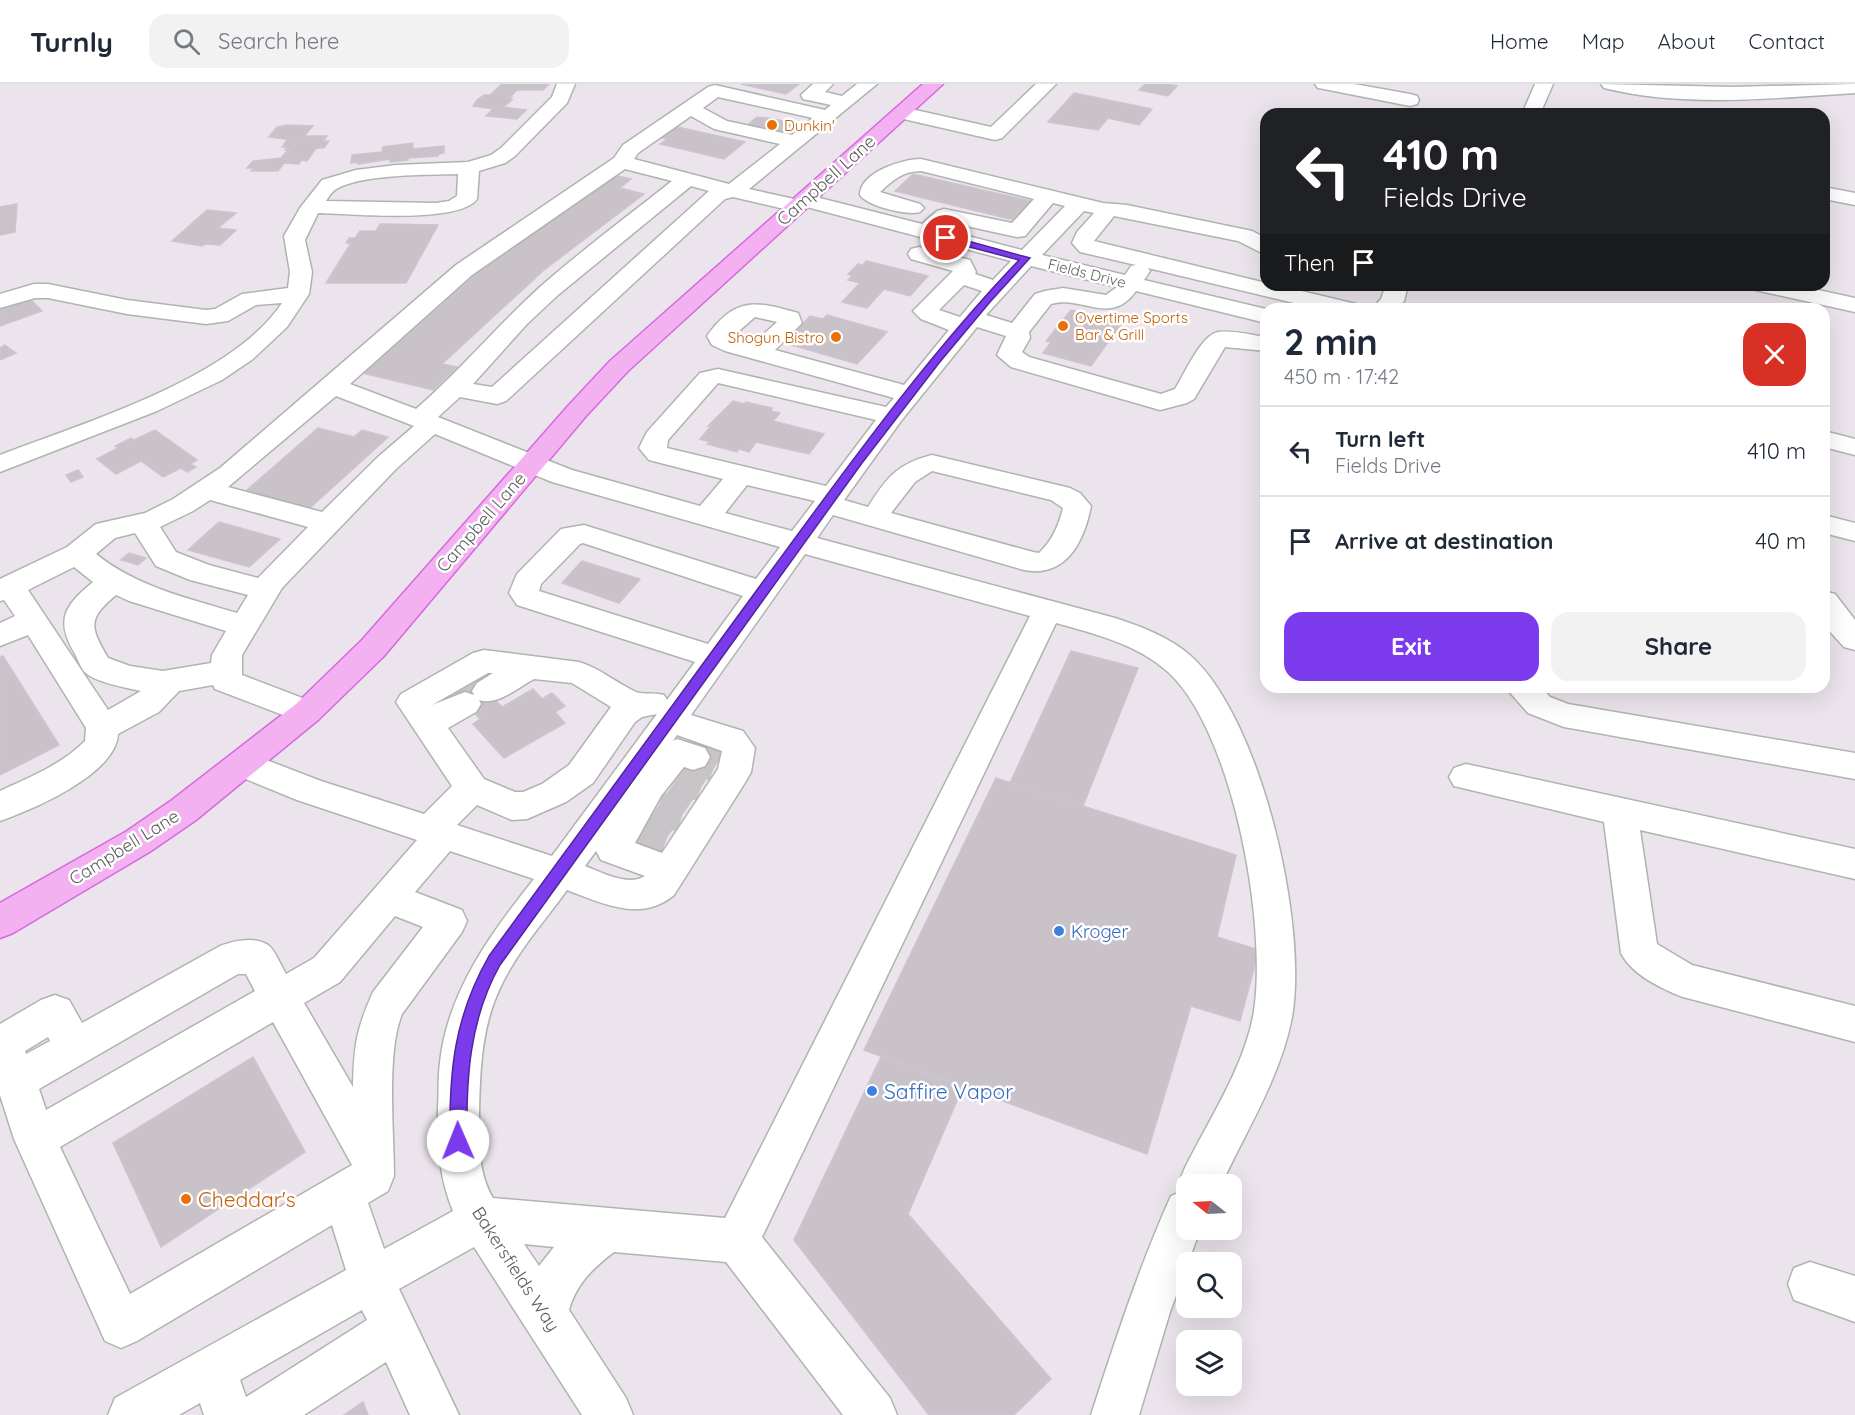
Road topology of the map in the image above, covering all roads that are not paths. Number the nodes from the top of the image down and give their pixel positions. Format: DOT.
graph roads {
  1 [pos="566,84"];
  2 [pos="824,84"];
  3 [pos="868,84"];
  4 [pos="934,84"];
  5 [pos="1047,84"];
  6 [pos="1324,84"];
  7 [pos="1544,84"];
  8 [pos="1610,84"];
  9 [pos="1855,87"];
  10 [pos="722,90"];
  11 [pos="1410,99"];
  12 [pos="846,102"];
  13 [pos="1534,108"];
  14 [pos="697,112"];
  15 [pos="902,112"];
  16 [pos="828,116"];
  17 [pos="796,142"];
  18 [pos="622,162"];
  19 [pos="469,168"];
  20 [pos="687,179"];
  21 [pos="733,190"];
  22 [pos="1830,194"];
  23 [pos="1855,199"];
  24 [pos="1077,202"];
  25 [pos="800,203"];
  26 [pos="313,207"];
  27 [pos="944,215"];
  28 [pos="895,225"];
  29 [pos="926,232"];
  30 [pos="874,241"];
  31 [pos="1030,242"];
  32 [pos="1260,245"];
  33 [pos="899,249"];
  34 [pos="1260,258"];
  35 [pos="1146,262"];
  36 [pos="960,277"];
  37 [pos="1130,284"];
  38 [pos="1244,286"];
  39 [pos="997,288"];
  40 [pos="1260,291"];
  41 [pos="1262,291"];
  42 [pos="1791,291"];
  43 [pos="298,294"];
  44 [pos="1279,296"];
  45 [pos="0,302"];
  46 [pos="1316,303"];
  47 [pos="1855,305"];
  48 [pos="1260,315"];
  49 [pos="968,322"];
  50 [pos="1017,332"];
  51 [pos="1260,343"];
  52 [pos="758,352"];
  53 [pos="333,386"];
  54 [pos="455,388"];
  55 [pos="900,405"];
  56 [pos="426,422"];
  57 [pos="1830,441"];
  58 [pos="1855,447"];
  59 [pos="532,463"];
  60 [pos="0,464"];
  61 [pos="741,475"];
  62 [pos="205,490"];
  63 [pos="644,499"];
  64 [pos="830,500"];
  65 [pos="707,516"];
  66 [pos="875,517"];
  67 [pos="143,523"];
  68 [pos="328,523"];
  69 [pos="1830,526"];
  70 [pos="1855,532"];
  71 [pos="605,541"];
  72 [pos="800,542"];
  73 [pos="77,554"];
  74 [pos="114,581"];
  75 [pos="5,589"];
  76 [pos="266,590"];
  77 [pos="762,592"];
  78 [pos="1048,610"];
  79 [pos="1830,611"];
  80 [pos="33,620"];
  81 [pos="243,626"];
  82 [pos="0,635"];
  83 [pos="1855,639"];
  84 [pos="715,657"];
  85 [pos="529,667"];
  86 [pos="227,670"];
  87 [pos="169,682"];
  88 [pos="1527,693"];
  89 [pos="634,706"];
  90 [pos="307,712"];
  91 [pos="676,713"];
  92 [pos="427,724"];
  93 [pos="102,727"];
  94 [pos="243,764"];
  95 [pos="1855,766"];
  96 [pos="1466,777"];
  97 [pos="472,788"];
  98 [pos="675,802"];
  99 [pos="0,807"];
  100 [pos="1620,813"];
  101 [pos="436,832"];
  102 [pos="1855,864"];
  103 [pos="560,873"];
  104 [pos="388,898"];
  105 [pos="0,922"];
  106 [pos="279,998"];
  107 [pos="1855,1024"];
  108 [pos="35,1139"];
  109 [pos="373,1159"];
  110 [pos="1204,1174"];
  111 [pos="343,1193"];
  112 [pos="481,1219"];
  113 [pos="607,1230"];
  114 [pos="1176,1235"];
  115 [pos="738,1241"];
  116 [pos="372,1281"];
  117 [pos="1810,1284"];
  118 [pos="1855,1299"];
  119 [pos="545,1314"];
  120 [pos="395,1329"];
  121 [pos="214,1371"];
  122 [pos="599,1411"];
  123 [pos="132,1415"];
  124 [pos="228,1415"];
  125 [pos="261,1415"];
  126 [pos="435,1415"];
  127 [pos="873,1415"];
  128 [pos="1115,1415"];
  1 -- 19 [label="street"];
  2 -- 12 [label="street"];
  3 -- 12 [label="street"];
  4 -- 15 [label="main road, Campbell Lane"];
  5 -- 15 [label="street"];
  6 -- 11 [label="street"];
  7 -- 13 [label="street"];
  8 -- 9 [label="street"];
  10 -- 14 [label="street"];
  10 -- 16 [label="street"];
  12 -- 16 [label="street"];
  14 -- 17 [label="street"];
  14 -- 18 [label="street"];
  15 -- 25 [label="main road, Campbell Lane"];
  16 -- 17 [label="street"];
  17 -- 21 [label="street"];
  18 -- 20 [label="street, Fields Drive"];
  18 -- 53 [label="street"];
  19 -- 26 [label="street"];
  19 -- 26 [label="street"];
  20 -- 21 [label="street, Fields Drive"];
  20 -- 54 [label="street"];
  21 -- 25 [label="street, Fields Drive"];
  21 -- 54 [label="street"];
  22 -- 23 [label="street"];
  24 -- 27 [label="street"];
  24 -- 31 [label="street, Bakersfields Way"];
  24 -- 32 [label="street"];
  24 -- 35 [label="street"];
  25 -- 28 [label="street, Fields Drive"];
  25 -- 59 [label="main road, Campbell Lane"];
  26 -- 43 [label="street"];
  27 -- 29 [label="street"];
  27 -- 31 [label="street"];
  28 -- 29 [label="street, Fields Drive"];
  28 -- 30 [label="street"];
  29 -- 31 [label="street, Fields Drive"];
  31 -- 37 [label="street, Fields Drive"];
  31 -- 39 [label="street, Bakersfields Way"];
  33 -- 36 [label="street"];
  34 -- 38 [label="street"];
  35 -- 37 [label="street"];
  35 -- 38 [label="street"];
  36 -- 39 [label="street"];
  36 -- 49 [label="street"];
  37 -- 48 [label="street, Fields Drive"];
  37 -- 50 [label="street"];
  38 -- 40 [label="street"];
  39 -- 49 [label="street, Bakersfields Way"];
  41 -- 44 [label="street"];
  42 -- 47 [label="street"];
  43 -- 45 [label="street"];
  43 -- 60 [label="street"];
  44 -- 46 [label="street"];
  49 -- 50 [label="street"];
  49 -- 55 [label="street, Bakersfields Way"];
  50 -- 51 [label="street"];
  52 -- 55 [label="street"];
  53 -- 56 [label="street"];
  53 -- 62 [label="street"];
  54 -- 56 [label="street"];
  55 -- 61 [label="street"];
  55 -- 64 [label="street, Bakersfields Way"];
  56 -- 59 [label="street"];
  56 -- 68 [label="street"];
  57 -- 58 [label="street"];
  59 -- 63 [label="street"];
  59 -- 90 [label="main road, Campbell Lane"];
  61 -- 64 [label="street"];
  61 -- 65 [label="street"];
  62 -- 67 [label="street"];
  62 -- 68 [label="street"];
  63 -- 65 [label="street"];
  63 -- 71 [label="street"];
  64 -- 66 [label="street"];
  64 -- 72 [label="street, Bakersfields Way"];
  65 -- 72 [label="street"];
  66 -- 66 [label="street"];
  67 -- 73 [label="street"];
  67 -- 76 [label="street"];
  68 -- 76 [label="street"];
  69 -- 70 [label="street"];
  71 -- 77 [label="street"];
  71 -- 84 [label="street"];
  72 -- 77 [label="street, Bakersfields Way"];
  72 -- 78 [label="street"];
  73 -- 74 [label="street"];
  73 -- 75 [label="street"];
  74 -- 81 [label="street"];
  74 -- 87 [label="street"];
  75 -- 80 [label="street"];
  76 -- 81 [label="street"];
  77 -- 84 [label="street, Bakersfields Way"];
  78 -- 110 [label="street"];
  78 -- 115 [label="street"];
  79 -- 83 [label="street"];
  80 -- 82 [label="street"];
  80 -- 93 [label="street"];
  81 -- 86 [label="street"];
  84 -- 91 [label="street, Bakersfields Way"];
  85 -- 89 [label="street"];
  85 -- 92 [label="street"];
  85 -- 92 [label="street"];
  86 -- 87 [label="street"];
  86 -- 90 [label="street"];
  87 -- 93 [label="street"];
  88 -- 95 [label="street"];
  89 -- 91 [label="street"];
  89 -- 97 [label="street"];
  90 -- 94 [label="main road, Campbell Lane"];
  91 -- 98 [label="street, Bakersfields Way"];
  91 -- 98 [label="street"];
  92 -- 97 [label="street"];
  93 -- 99 [label="street"];
  94 -- 101 [label="street"];
  94 -- 105 [label="main road, Campbell Lane"];
  96 -- 100 [label="street"];
  97 -- 101 [label="street"];
  98 -- 103 [label="street, Bakersfields Way"];
  98 -- 103 [label="street"];
  100 -- 102 [label="street"];
  100 -- 107 [label="street"];
  101 -- 103 [label="street"];
  101 -- 104 [label="street"];
  103 -- 112 [label="street, Bakersfields Way"];
  104 -- 106 [label="street"];
  104 -- 109 [label="street"];
  106 -- 108 [label="street"];
  106 -- 108 [label="street"];
  106 -- 109 [label="street"];
  108 -- 111 [label="street"];
  109 -- 111 [label="street"];
  111 -- 116 [label="street"];
  112 -- 113 [label="street"];
  112 -- 116 [label="street"];
  112 -- 119 [label="street, Bakersfields Way"];
  113 -- 115 [label="street"];
  113 -- 119 [label="street"];
  114 -- 128 [label="street"];
  115 -- 127 [label="street"];
  116 -- 120 [label="street"];
  116 -- 121 [label="street"];
  117 -- 118 [label="street"];
  119 -- 122 [label="street, Bakersfields Way"];
  120 -- 125 [label="street"];
  120 -- 126 [label="street"];
  121 -- 123 [label="street"];
  121 -- 124 [label="street"];
}
